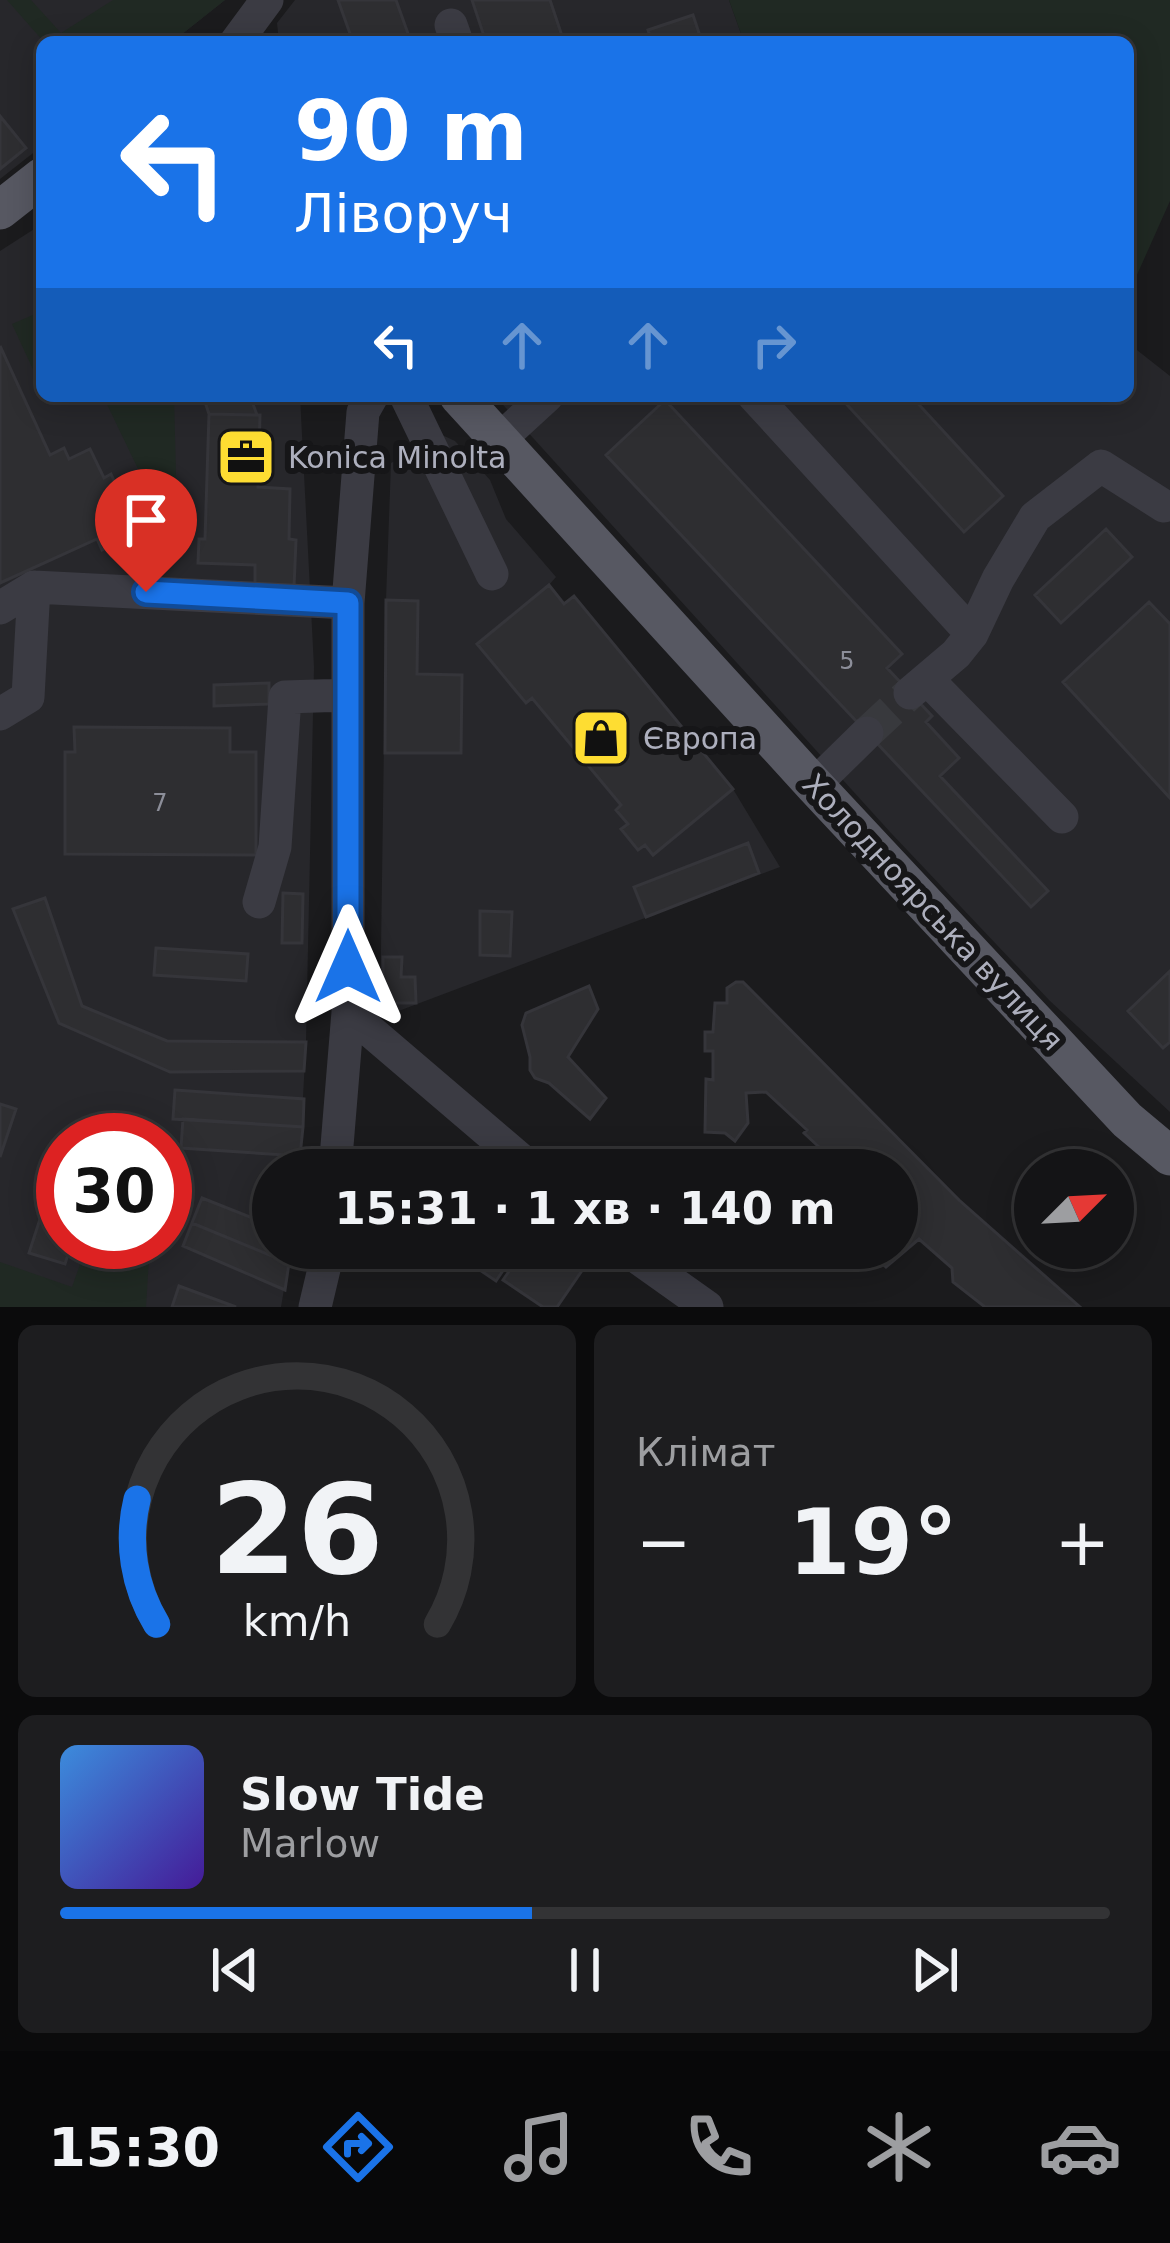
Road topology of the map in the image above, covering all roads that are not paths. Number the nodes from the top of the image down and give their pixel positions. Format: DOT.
graph roads {
  1 [pos="267,0"];
  2 [pos="240,36"];
  3 [pos="36,183"];
  4 [pos="0,210"];
  5 [pos="369,402"];
  6 [pos="409,402"];
  7 [pos="464,402"];
  8 [pos="540,402"];
  9 [pos="759,402"];
  10 [pos="499,440"];
  11 [pos="1164,506"];
  12 [pos="492,574"];
  13 [pos="34,586"];
  14 [pos="348,603"];
  15 [pos="0,608"];
  16 [pos="972,634"];
  17 [pos="348,695"];
  18 [pos="0,714"];
  19 [pos="867,733"];
  20 [pos="814,785"];
  21 [pos="1062,817"];
  22 [pos="259,902"];
  23 [pos="348,1012"];
  24 [pos="337,1149"];
  25 [pos="508,1149"];
  26 [pos="1170,1156"];
  27 [pos="324,1269"];
  28 [pos="654,1269"];
  29 [pos="315,1307"];
  30 [pos="707,1307"];
  1 -- 2 [label="street"];
  3 -- 4 [label="main road"];
  5 -- 14 [label="street"];
  6 -- 12 [label="street"];
  7 -- 10 [label="main road, Холодноярська вулиця"];
  8 -- 10 [label="street"];
  9 -- 16 [label="street"];
  10 -- 20 [label="main road, Холодноярська вулиця"];
  11 -- 16 [label="street"];
  13 -- 14 [label="street"];
  13 -- 15 [label="street"];
  13 -- 18 [label="street"];
  14 -- 17 [label="street"];
  16 -- 21 [label="street"];
  17 -- 22 [label="street"];
  17 -- 23 [label="street"];
  19 -- 20 [label="street"];
  20 -- 26 [label="main road, Холодноярська вулиця"];
  23 -- 24 [label="street"];
  23 -- 25 [label="street"];
  27 -- 29 [label="street"];
  28 -- 30 [label="street"];
}
